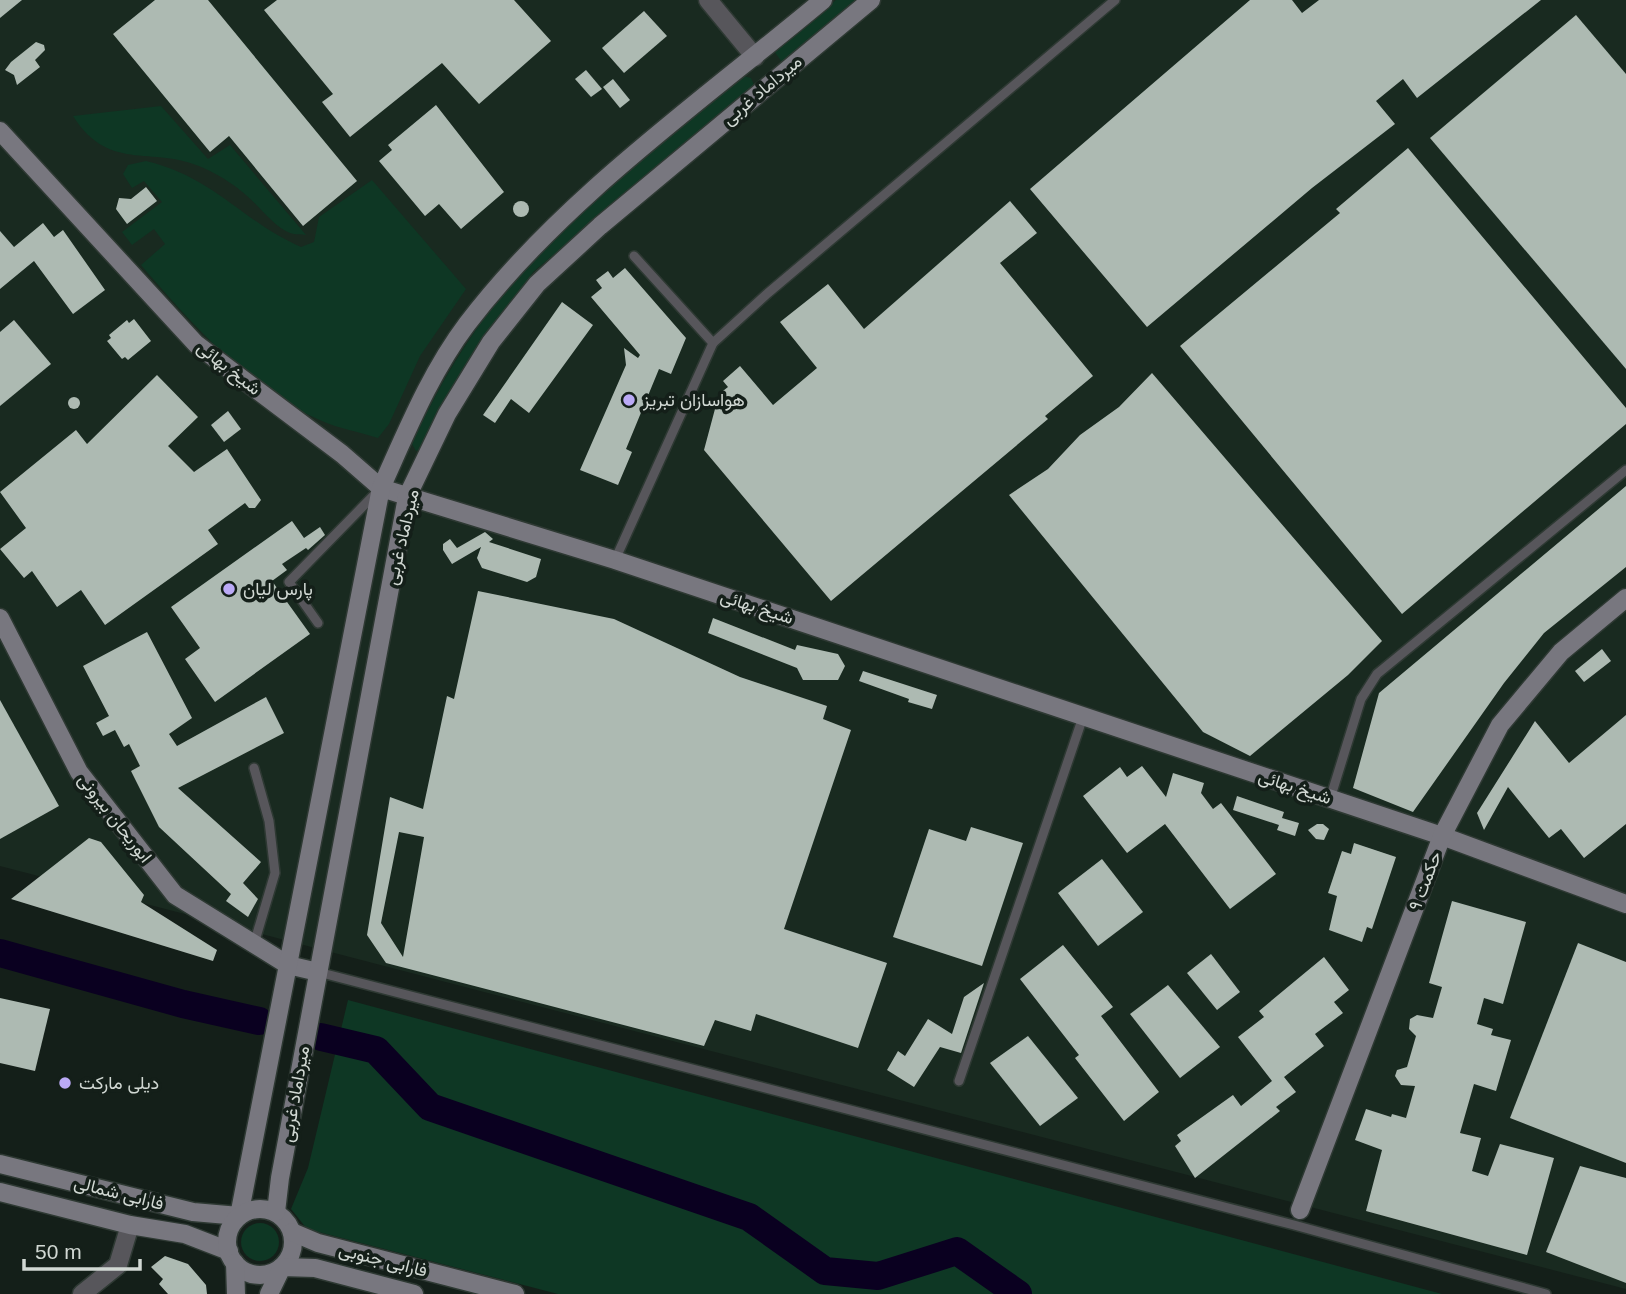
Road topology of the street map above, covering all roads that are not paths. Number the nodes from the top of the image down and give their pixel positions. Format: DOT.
graph roads {
  1 [pos="708,0"];
  2 [pos="822,0"];
  3 [pos="871,0"];
  4 [pos="1115,0"];
  5 [pos="755,57"];
  6 [pos="0,131"];
  7 [pos="634,256"];
  8 [pos="713,343"];
  9 [pos="1626,470"];
  10 [pos="381,488"];
  11 [pos="407,497"];
  12 [pos="615,560"];
  13 [pos="1626,598"];
  14 [pos="0,618"];
  15 [pos="318,623"];
  16 [pos="1083,716"];
  17 [pos="254,768"];
  18 [pos="1330,799"];
  19 [pos="1441,836"];
  20 [pos="1626,904"];
  21 [pos="254,944"];
  22 [pos="288,965"];
  23 [pos="318,972"];
  24 [pos="960,1081"];
  25 [pos="0,1164"];
  26 [pos="0,1192"];
  27 [pos="1300,1210"];
  28 [pos="276,1212"];
  29 [pos="239,1216"];
  30 [pos="130,1224"];
  31 [pos="292,1232"];
  32 [pos="232,1257"];
  33 [pos="282,1267"];
  34 [pos="82,1294"];
  35 [pos="236,1294"];
  36 [pos="270,1294"];
  37 [pos="414,1294"];
  38 [pos="515,1294"];
  39 [pos="1546,1294"];
  1 -- 5 [label="street"];
  2 -- 5 [label="street, میرداماد غربی"];
  3 -- 11 [label="street, میرداماد غربی"];
  4 -- 8 [label="lane"];
  5 -- 10 [label="street, میرداماد غربی"];
  6 -- 10 [label="street, شیخ بهائی"];
  7 -- 8 [label="lane"];
  8 -- 12 [label="lane"];
  9 -- 18 [label="lane"];
  10 -- 11 [label="street, شیخ بهائی"];
  10 -- 15 [label="lane"];
  10 -- 22 [label="street, میرداماد غربی"];
  11 -- 12 [label="street, شیخ بهائی"];
  11 -- 23 [label="street, میرداماد غربی"];
  12 -- 16 [label="street, شیخ بهائی"];
  13 -- 19 [label="street, حکمت ۹"];
  14 -- 21 [label="street, ابوریحان بیرونی"];
  16 -- 18 [label="street, شیخ بهائی"];
  16 -- 24 [label="lane"];
  17 -- 21 [label="lane"];
  18 -- 19 [label="street, شیخ بهائی"];
  19 -- 20 [label="street, شیخ بهائی"];
  19 -- 27 [label="street, حکمت ۹"];
  21 -- 22 [label="street, ابوریحان بیرونی"];
  22 -- 23 [label="street, ابوریحان بیرونی"];
  22 -- 29 [label="street, میرداماد غربی"];
  23 -- 28 [label="street, میرداماد غربی"];
  23 -- 39 [label="lane"];
  25 -- 29 [label="street, فارابی شمالی"];
  26 -- 30 [label="street, فارابی شمالی"];
  28 -- 29 [label="street"];
  28 -- 31 [label="street"];
  29 -- 32 [label="street"];
  30 -- 32 [label="street, فارابی شمالی"];
  30 -- 34 [label="street"];
  31 -- 33 [label="street"];
  31 -- 38 [label="street, فارابی جنوبی"];
  32 -- 33 [label="street"];
  32 -- 35 [label="street"];
  33 -- 36 [label="street"];
  33 -- 37 [label="street, فارابی جنوبی"];
}
